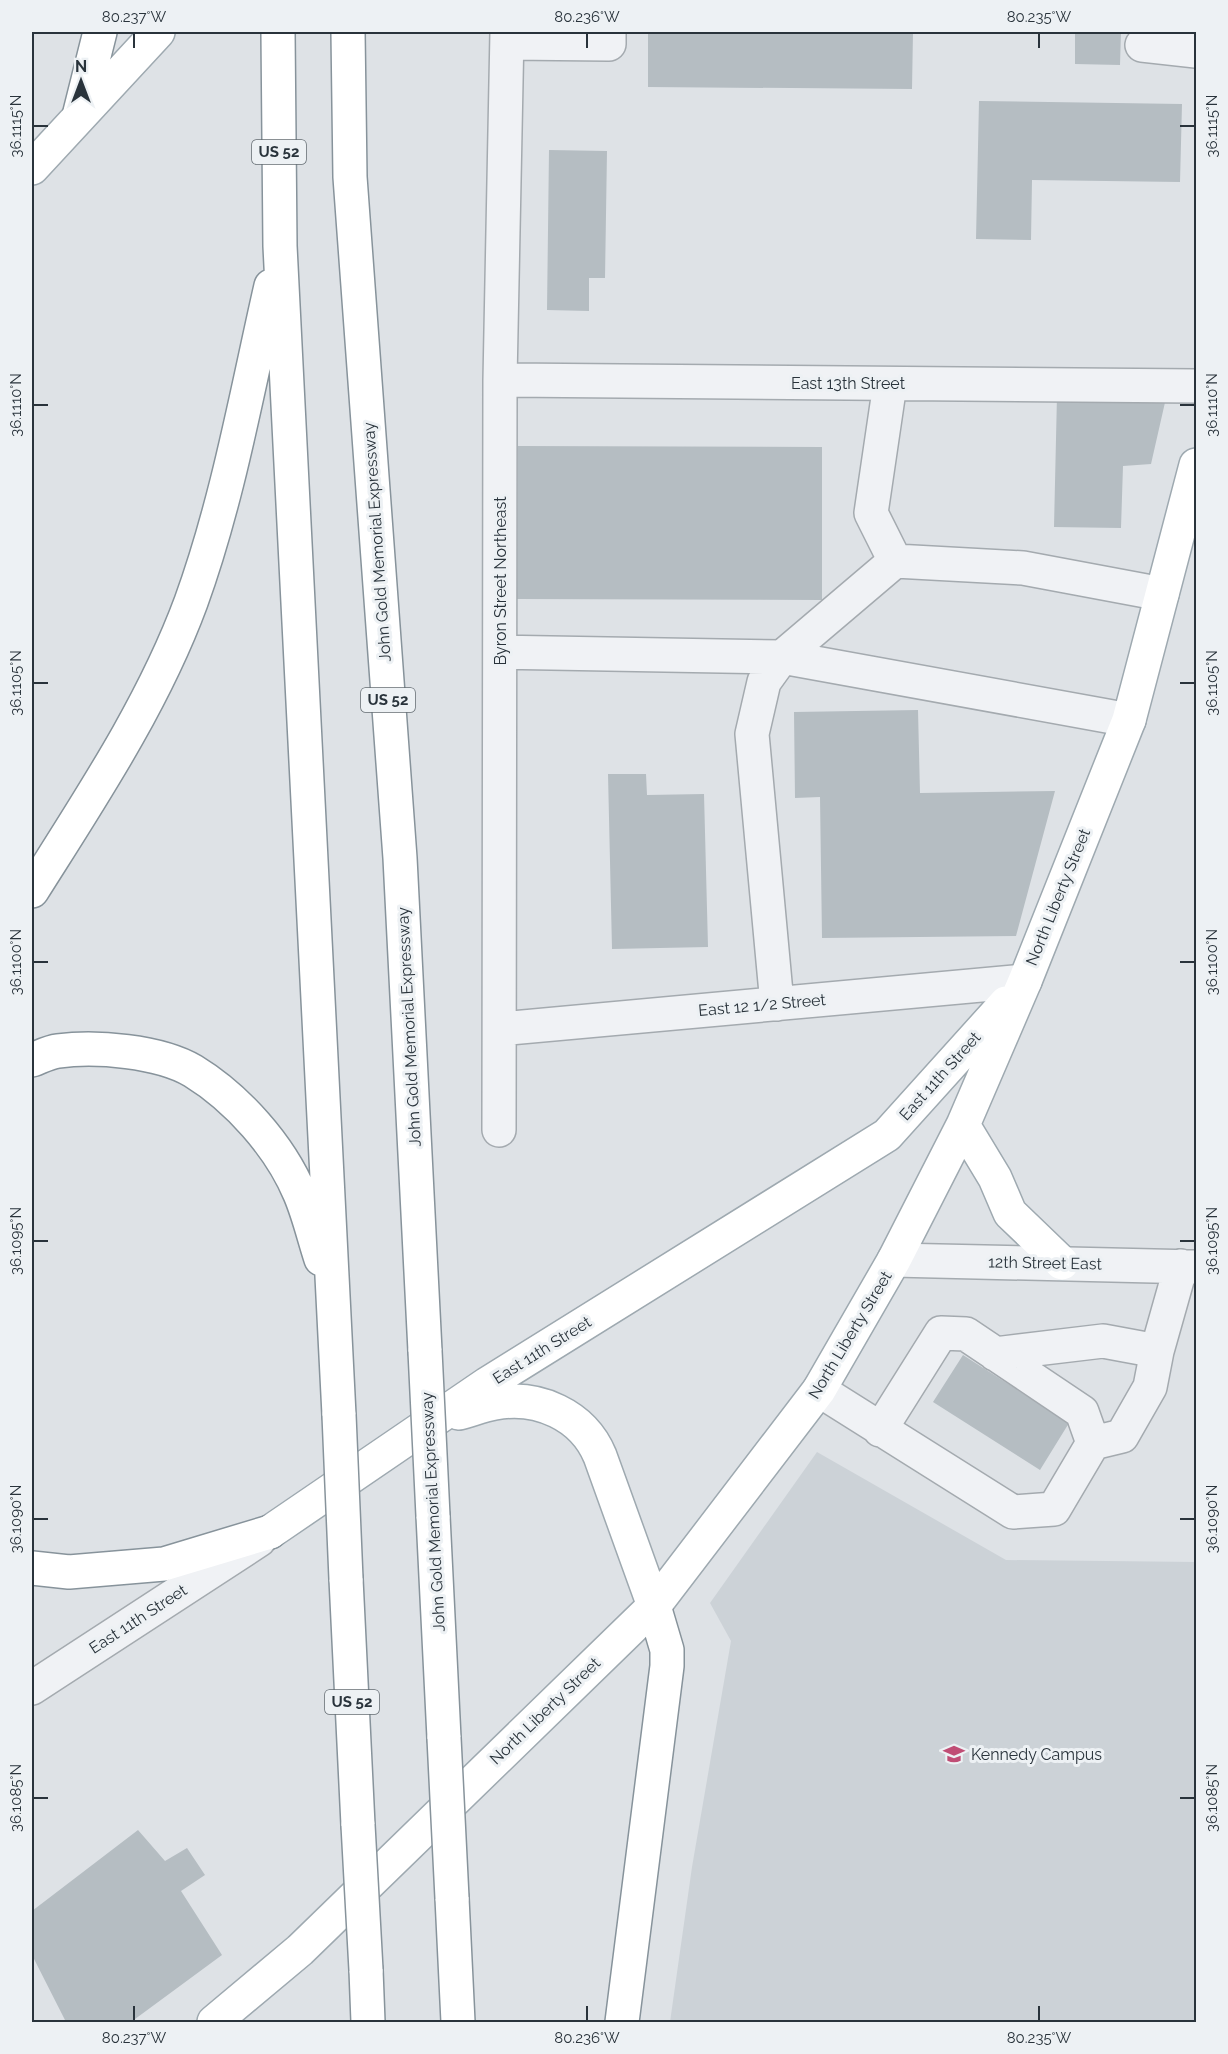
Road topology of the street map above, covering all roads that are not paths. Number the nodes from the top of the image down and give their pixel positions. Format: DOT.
graph roads {
  1 [pos="100,32"];
  2 [pos="158,32"];
  3 [pos="609,32"];
  4 [pos="507,37"];
  5 [pos="348,40"];
  6 [pos="278,45"];
  7 [pos="1142,45"];
  8 [pos="1197,51"];
  9 [pos="80,112"];
  10 [pos="32,168"];
  11 [pos="280,246"];
  12 [pos="500,380"];
  13 [pos="890,384"];
  14 [pos="1197,386"];
  15 [pos="1197,465"];
  16 [pos="895,561"];
  17 [pos="1162,594"];
  18 [pos="500,652"];
  19 [pos="782,657"];
  20 [pos="1129,720"];
  21 [pos="32,891"];
  22 [pos="1025,981"];
  23 [pos="777,1004"];
  24 [pos="500,1029"];
  25 [pos="32,1060"];
  26 [pos="963,1125"];
  27 [pos="499,1130"];
  28 [pos="894,1260"];
  29 [pos="1062,1263"];
  30 [pos="1189,1266"];
  31 [pos="333,1299"];
  32 [pos="1157,1351"];
  33 [pos="995,1354"];
  34 [pos="819,1390"];
  35 [pos="879,1430"];
  36 [pos="418,1431"];
  37 [pos="1093,1443"];
  38 [pos="270,1532"];
  39 [pos="32,1568"];
  40 [pos="654,1606"];
  41 [pos="32,1688"];
  42 [pos="214,2022"];
  43 [pos="368,2022"];
  44 [pos="458,2022"];
  45 [pos="622,2022"];
  1 -- 9 [label="main road"];
  2 -- 9 [label="main road"];
  3 -- 4 [label="street"];
  4 -- 12 [label="street, Byron Street Northeast"];
  5 -- 44 [label="main road, John Gold Memorial Expressway / US 52, bridge"];
  6 -- 11 [label="main road, US 52"];
  7 -- 8 [label="street"];
  9 -- 10 [label="main road"];
  11 -- 21 [label="main road"];
  11 -- 31 [label="main road, US 52"];
  12 -- 13 [label="street, East 13th Street"];
  12 -- 18 [label="street, Byron Street Northeast"];
  13 -- 14 [label="street, East 13th Street"];
  13 -- 16 [label="street"];
  15 -- 17 [label="main road, North Liberty Street"];
  16 -- 17 [label="street"];
  16 -- 19 [label="street"];
  17 -- 20 [label="main road, North Liberty Street"];
  18 -- 19 [label="street"];
  18 -- 24 [label="street, Byron Street Northeast"];
  19 -- 20 [label="street"];
  19 -- 23 [label="street"];
  20 -- 22 [label="main road, North Liberty Street"];
  22 -- 23 [label="street, East 12 1/2 Street"];
  22 -- 26 [label="main road, North Liberty Street"];
  22 -- 36 [label="main road, East 11th Street"];
  23 -- 24 [label="street, East 12 1/2 Street"];
  24 -- 27 [label="street, Byron Street Northeast"];
  25 -- 31 [label="main road"];
  26 -- 28 [label="main road, North Liberty Street"];
  26 -- 29 [label="main road"];
  28 -- 29 [label="street, 12th Street East"];
  28 -- 34 [label="main road, North Liberty Street"];
  29 -- 30 [label="street, 12th Street East"];
  30 -- 32 [label="street"];
  31 -- 43 [label="main road, US 52, bridge"];
  32 -- 33 [label="street"];
  32 -- 37 [label="street"];
  33 -- 35 [label="street"];
  33 -- 37 [label="street"];
  34 -- 35 [label="street"];
  34 -- 40 [label="main road, North Liberty Street"];
  35 -- 37 [label="street"];
  36 -- 38 [label="main road, East 11th Street"];
  36 -- 40 [label="main road"];
  38 -- 39 [label="main road"];
  38 -- 41 [label="street, East 11th Street"];
  40 -- 42 [label="main road, North Liberty Street"];
  40 -- 45 [label="main road"];
}
